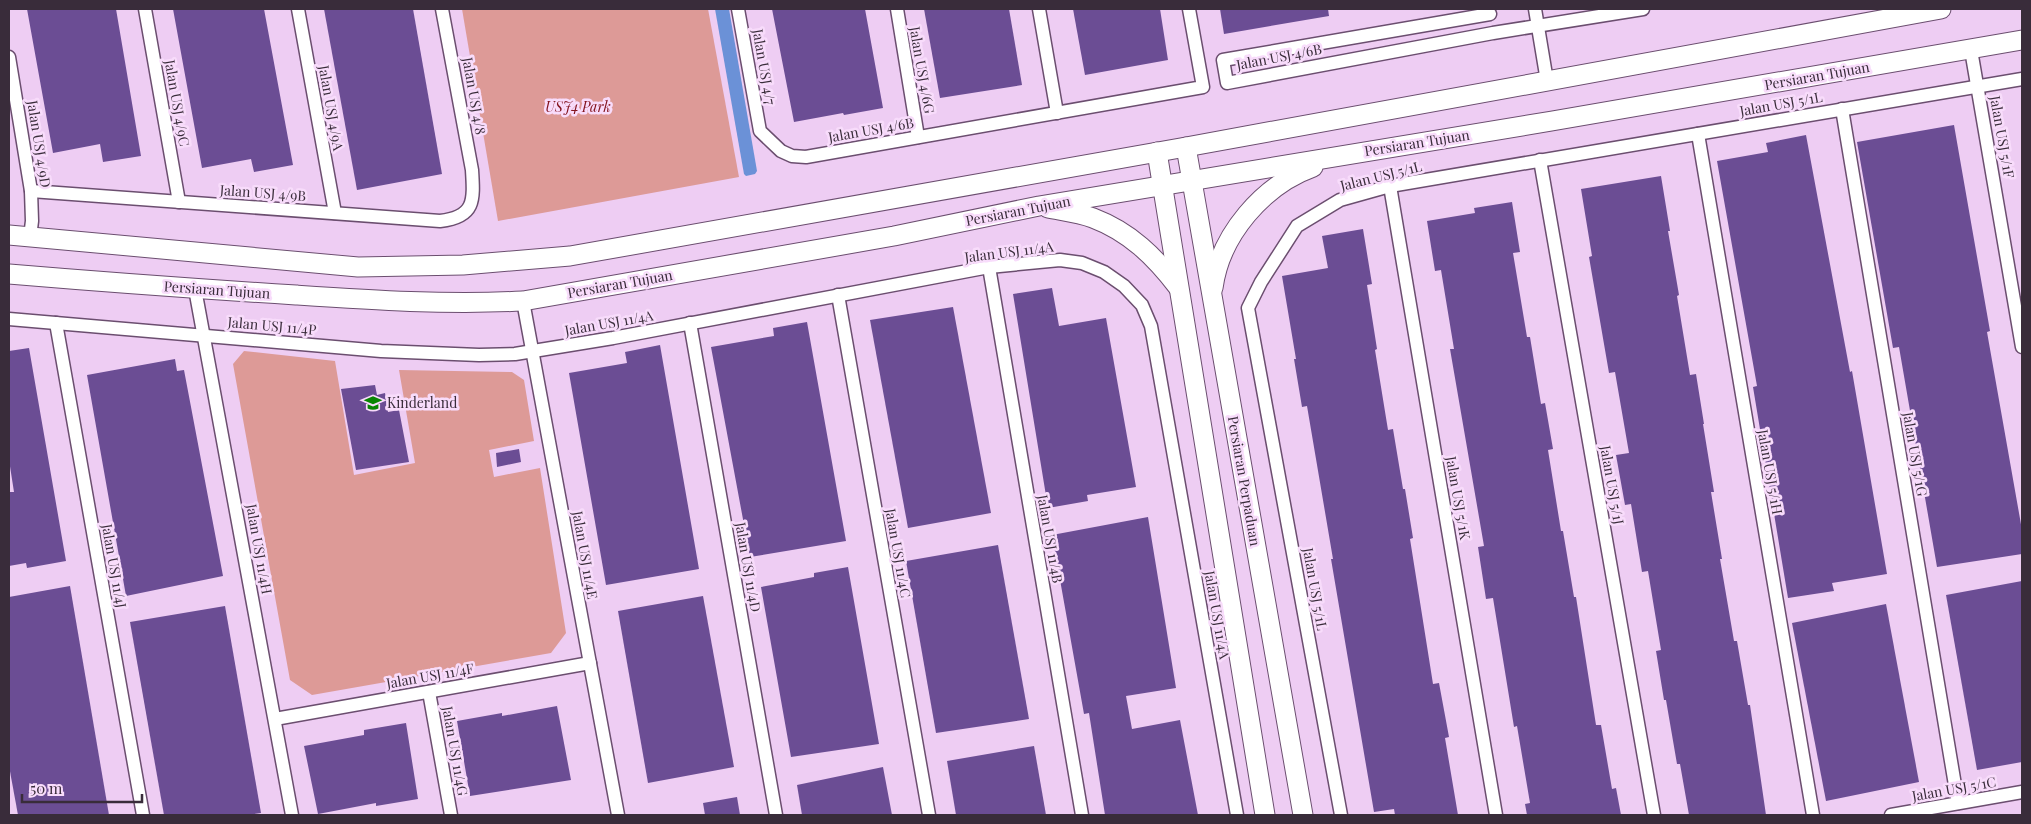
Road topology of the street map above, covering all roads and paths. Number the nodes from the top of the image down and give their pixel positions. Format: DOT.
graph roads {
  1 [pos="145,9"];
  2 [pos="298,9"];
  3 [pos="442,9"];
  4 [pos="738,9"];
  5 [pos="896,9"];
  6 [pos="1039,9"];
  7 [pos="1189,9"];
  8 [pos="1535,9"];
  9 [pos="1642,9"];
  10 [pos="1941,9"];
  11 [pos="1489,11"];
  12 [pos="1577,14"];
  13 [pos="1537,25"];
  14 [pos="1493,33"];
  15 [pos="2022,40"];
  16 [pos="1972,50"];
  17 [pos="9,57"];
  18 [pos="2022,79"];
  19 [pos="1547,81"];
  20 [pos="1978,86"];
  21 [pos="1842,109"];
  22 [pos="1057,113"];
  23 [pos="760,131"];
  24 [pos="1698,134"];
  25 [pos="918,137"];
  26 [pos="1186,147"];
  27 [pos="1157,152"];
  28 [pos="1349,154"];
  29 [pos="1540,160"];
  30 [pos="1191,179"];
  31 [pos="1162,184"];
  32 [pos="1390,186"];
  33 [pos="473,189"];
  34 [pos="31,191"];
  35 [pos="179,202"];
  36 [pos="1039,206"];
  37 [pos="335,212"];
  38 [pos="9,235"];
  39 [pos="30,237"];
  40 [pos="989,267"];
  41 [pos="9,274"];
  42 [pos="1179,288"];
  43 [pos="195,289"];
  44 [pos="838,295"];
  45 [pos="1212,296"];
  46 [pos="523,301"];
  47 [pos="9,319"];
  48 [pos="56,323"];
  49 [pos="690,323"];
  50 [pos="204,335"];
  51 [pos="2022,347"];
  52 [pos="532,352"];
  53 [pos="590,663"];
  54 [pos="429,692"];
  55 [pos="275,719"];
  56 [pos="2022,792"];
  57 [pos="1958,803"];
  58 [pos="143,815"];
  59 [pos="292,815"];
  60 [pos="451,815"];
  61 [pos="618,815"];
  62 [pos="776,815"];
  63 [pos="929,815"];
  64 [pos="1082,815"];
  65 [pos="1237,815"];
  66 [pos="1265,815"];
  67 [pos="1302,815"];
  68 [pos="1341,815"];
  69 [pos="1496,815"];
  70 [pos="1654,815"];
  71 [pos="1813,815"];
  72 [pos="1891,815"];
  1 -- 35 [label="street, Jalan USJ 4/9C"];
  2 -- 37 [label="street, Jalan USJ 4/9A"];
  3 -- 33 [label="street, Jalan USJ 4/8"];
  4 -- 23 [label="street, Jalan USJ 4/7"];
  5 -- 25 [label="street, Jalan USJ 4/6G"];
  6 -- 22 [label="street"];
  7 -- 22 [label="street, Jalan USJ 4/6B"];
  8 -- 13 [label="street"];
  9 -- 12 [label="street, Jalan USJ 4/6B"];
  10 -- 19 [label="main road"];
  11 -- 14 [label="street"];
  11 -- 14 [label="street, Jalan USJ 4/6B"];
  12 -- 13 [label="street, Jalan USJ 4/6B"];
  13 -- 14 [label="street, Jalan USJ 4/6B"];
  13 -- 19 [label="street"];
  15 -- 16 [label="main road, Persiaran Tujuan"];
  16 -- 20 [label="street, Jalan USJ 5/1F"];
  16 -- 28 [label="main road, Persiaran Tujuan"];
  17 -- 34 [label="street, Jalan USJ 4/9D"];
  18 -- 20 [label="street, Jalan USJ 5/1L"];
  19 -- 26 [label="main road"];
  20 -- 21 [label="street, Jalan USJ 5/1L"];
  20 -- 51 [label="street, Jalan USJ 5/1F"];
  21 -- 24 [label="street, Jalan USJ 5/1L"];
  21 -- 57 [label="street, Jalan USJ 5/1G"];
  22 -- 25 [label="street, Jalan USJ 4/6B"];
  23 -- 25 [label="street, Jalan USJ 4/6B"];
  24 -- 29 [label="street, Jalan USJ 5/1L"];
  24 -- 71 [label="street, Jalan USJ 5/1H"];
  26 -- 27 [label="main road"];
  26 -- 30 [label="main road, Persiaran Perpaduan"];
  27 -- 31 [label="main road"];
  27 -- 39 [label="main road"];
  28 -- 30 [label="main road, Persiaran Tujuan"];
  28 -- 45 [label="main road"];
  29 -- 32 [label="street, Jalan USJ 5/1L"];
  29 -- 70 [label="street, Jalan USJ 5/1J"];
  30 -- 31 [label="main road, Persiaran Tujuan"];
  30 -- 45 [label="main road, Persiaran Perpaduan"];
  31 -- 36 [label="main road, Persiaran Tujuan"];
  31 -- 42 [label="main road"];
  32 -- 68 [label="street, Jalan USJ 5/1L"];
  32 -- 69 [label="street, Jalan USJ 5/1K"];
  33 -- 37 [label="street, Jalan USJ 4/9B"];
  34 -- 35 [label="street, Jalan USJ 4/9B"];
  34 -- 39 [label="street, Jalan USJ 4/9D"];
  35 -- 37 [label="street, Jalan USJ 4/9B"];
  36 -- 42 [label="main road"];
  36 -- 46 [label="main road, Persiaran Tujuan"];
  38 -- 39 [label="main road"];
  40 -- 44 [label="street, Jalan USJ 11/4A"];
  40 -- 64 [label="street, Jalan USJ 11/4B"];
  40 -- 65 [label="street, Jalan USJ 11/4A"];
  41 -- 43 [label="main road, Persiaran Tujuan"];
  42 -- 66 [label="main road"];
  43 -- 46 [label="main road, Persiaran Tujuan"];
  43 -- 50 [label="street, Jalan USJ 11/4H"];
  44 -- 49 [label="street, Jalan USJ 11/4A"];
  44 -- 63 [label="street, Jalan USJ 11/4C"];
  45 -- 67 [label="main road, Persiaran Perpaduan"];
  46 -- 52 [label="street, Jalan USJ 11/4E"];
  47 -- 48 [label="street, Jalan USJ 11/4P"];
  48 -- 50 [label="street, Jalan USJ 11/4P"];
  48 -- 58 [label="street, Jalan USJ 11/4J"];
  49 -- 52 [label="street, Jalan USJ 11/4A"];
  49 -- 62 [label="street, Jalan USJ 11/4D"];
  50 -- 52 [label="street, Jalan USJ 11/4P"];
  50 -- 55 [label="street, Jalan USJ 11/4H"];
  52 -- 53 [label="street, Jalan USJ 11/4E"];
  53 -- 54 [label="street, Jalan USJ 11/4F"];
  53 -- 61 [label="street, Jalan USJ 11/4E"];
  54 -- 55 [label="street, Jalan USJ 11/4F"];
  54 -- 60 [label="street, Jalan USJ 11/4G"];
  55 -- 59 [label="street, Jalan USJ 11/4H"];
  56 -- 57 [label="street, Jalan USJ 5/1C"];
  57 -- 72 [label="street, Jalan USJ 5/1C"];
}
